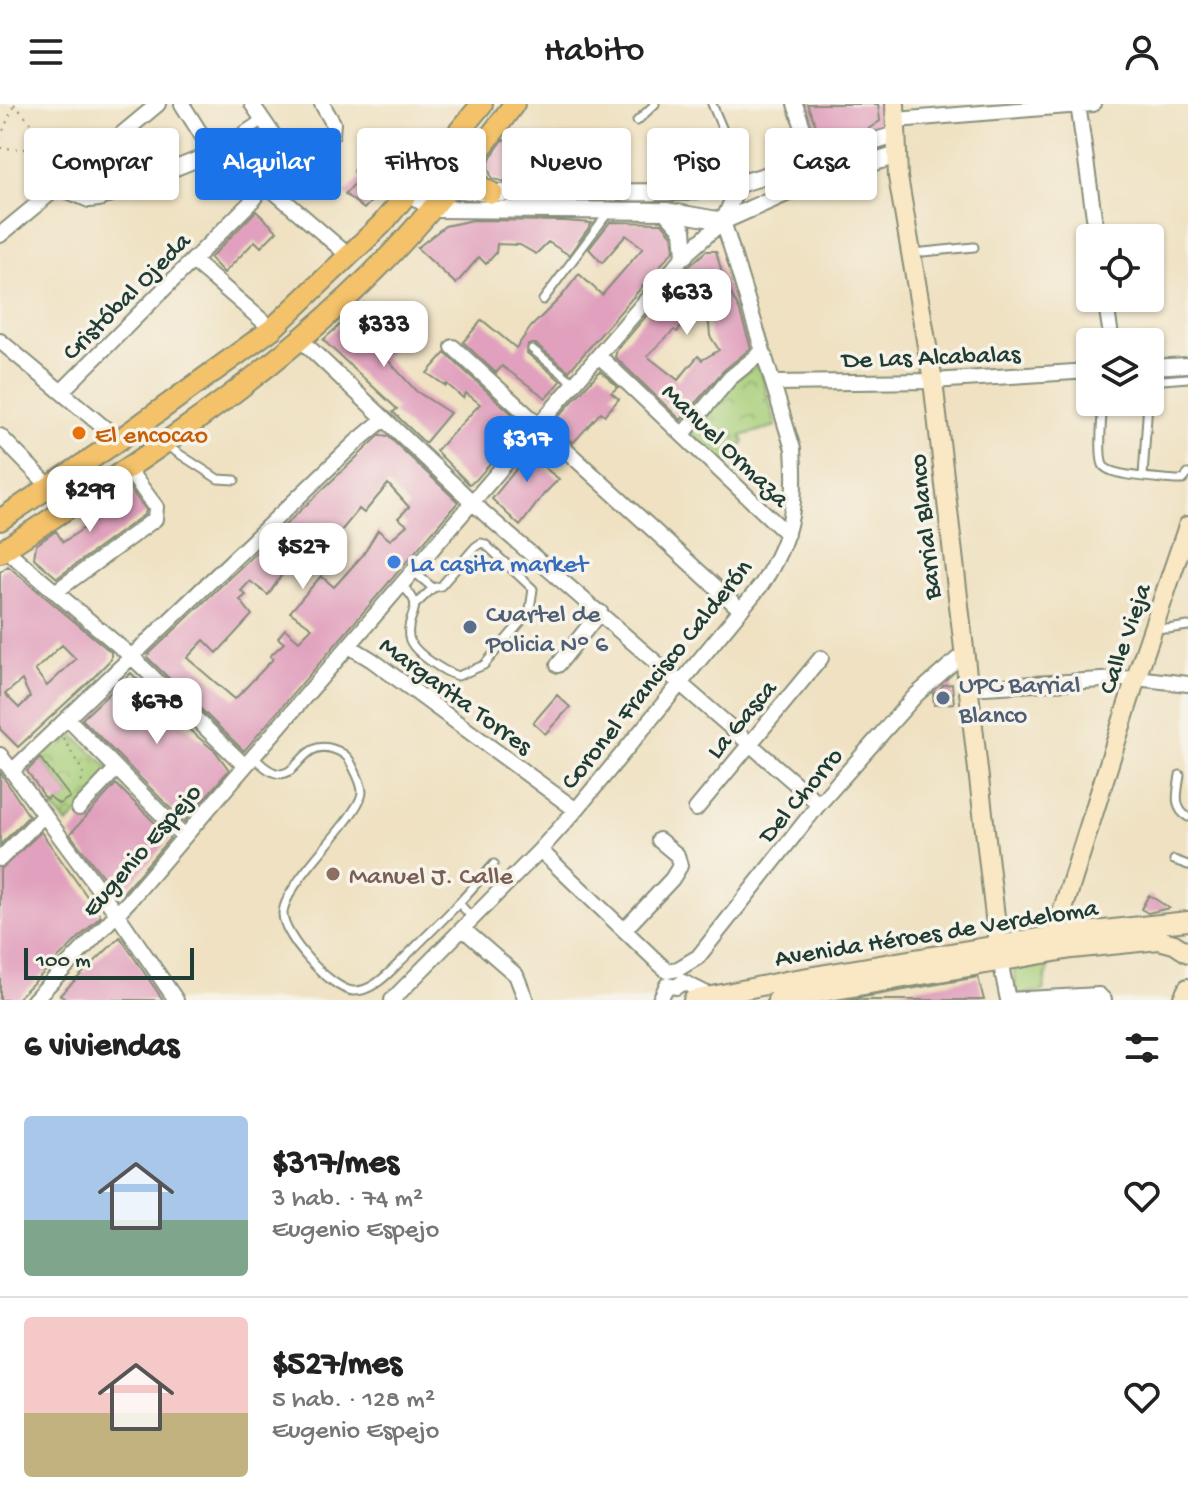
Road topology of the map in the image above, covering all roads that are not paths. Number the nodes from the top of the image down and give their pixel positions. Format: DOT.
graph roads {
  1 [pos="131,104"];
  2 [pos="158,104"];
  3 [pos="182,104"];
  4 [pos="252,104"];
  5 [pos="322,104"];
  6 [pos="482,104"];
  7 [pos="514,104"];
  8 [pos="655,104"];
  9 [pos="712,104"];
  10 [pos="795,104"];
  11 [pos="1078,104"];
  12 [pos="1093,104"];
  13 [pos="141,116"];
  14 [pos="263,119"];
  15 [pos="895,120"];
  16 [pos="637,121"];
  17 [pos="127,128"];
  18 [pos="197,128"];
  19 [pos="250,128"];
  20 [pos="269,128"];
  21 [pos="333,128"];
  22 [pos="463,128"];
  23 [pos="721,128"];
  24 [pos="803,128"];
  25 [pos="877,129"];
  26 [pos="486,142"];
  27 [pos="895,156"];
  28 [pos="877,161"];
  29 [pos="486,191"];
  30 [pos="486,192"];
  31 [pos="492,193"];
  32 [pos="502,193"];
  33 [pos="42,200"];
  34 [pos="253,200"];
  35 [pos="284,200"];
  36 [pos="403,200"];
  37 [pos="415,200"];
  38 [pos="439,200"];
  39 [pos="734,200"];
  40 [pos="770,200"];
  41 [pos="432,209"];
  42 [pos="609,211"];
  43 [pos="666,211"];
  44 [pos="723,221"];
  45 [pos="1095,224"];
  46 [pos="0,235"];
  47 [pos="974,247"];
  48 [pos="911,253"];
  49 [pos="685,255"];
  50 [pos="349,256"];
  51 [pos="193,261"];
  52 [pos="543,300"];
  53 [pos="272,329"];
  54 [pos="300,339"];
  55 [pos="0,341"];
  56 [pos="453,347"];
  57 [pos="532,349"];
  58 [pos="762,352"];
  59 [pos="599,356"];
  60 [pos="1188,365"];
  61 [pos="1164,366"];
  62 [pos="1076,372"];
  63 [pos="1188,378"];
  64 [pos="1164,380"];
  65 [pos="933,381"];
  66 [pos="774,383"];
  67 [pos="576,384"];
  68 [pos="61,392"];
  69 [pos="1103,416"];
  70 [pos="1147,416"];
  71 [pos="384,419"];
  72 [pos="540,426"];
  73 [pos="683,434"];
  74 [pos="0,436"];
  75 [pos="119,440"];
  76 [pos="162,443"];
  77 [pos="127,468"];
  78 [pos="1188,474"];
  79 [pos="1143,476"];
  80 [pos="235,480"];
  81 [pos="49,486"];
  82 [pos="473,501"];
  83 [pos="0,520"];
  84 [pos="1188,526"];
  85 [pos="787,534"];
  86 [pos="2,551"];
  87 [pos="413,571"];
  88 [pos="401,585"];
  89 [pos="433,588"];
  90 [pos="55,592"];
  91 [pos="416,604"];
  92 [pos="741,610"];
  93 [pos="600,612"];
  94 [pos="1188,626"];
  95 [pos="1154,627"];
  96 [pos="349,646"];
  97 [pos="963,654"];
  98 [pos="132,657"];
  99 [pos="821,658"];
  100 [pos="558,665"];
  101 [pos="1136,678"];
  102 [pos="680,683"];
  103 [pos="1188,684"];
  104 [pos="967,688"];
  105 [pos="67,718"];
  106 [pos="750,743"];
  107 [pos="0,755"];
  108 [pos="249,760"];
  109 [pos="116,769"];
  110 [pos="12,771"];
  111 [pos="1180,775"];
  112 [pos="819,804"];
  113 [pos="79,808"];
  114 [pos="696,809"];
  115 [pos="576,810"];
  116 [pos="44,815"];
  117 [pos="1188,817"];
  118 [pos="183,836"];
  119 [pos="659,840"];
  120 [pos="540,850"];
  121 [pos="0,859"];
  122 [pos="1174,860"];
  123 [pos="494,864"];
  124 [pos="1188,865"];
  125 [pos="459,903"];
  126 [pos="117,914"];
  127 [pos="1188,921"];
  128 [pos="468,924"];
  129 [pos="625,929"];
  130 [pos="1056,943"];
  131 [pos="999,953"];
  132 [pos="1188,953"];
  133 [pos="674,977"];
  134 [pos="1188,988"];
  135 [pos="788,994"];
  136 [pos="42,997"];
  137 [pos="703,998"];
  138 [pos="176,1000"];
  139 [pos="392,1000"];
  140 [pos="526,1000"];
  141 [pos="660,1000"];
  142 [pos="1008,1000"];
  143 [pos="1104,1000"];
  144 [pos="1182,1000"];
  1 -- 13 [label="street"];
  2 -- 13 [label="street"];
  3 -- 18 [label="street"];
  4 -- 14 [label="street"];
  5 -- 21 [label="street"];
  6 -- 22 [label="main road"];
  7 -- 26 [label="main road"];
  8 -- 16 [label="lane"];
  9 -- 23 [label="lane"];
  10 -- 24 [label="street"];
  11 -- 12 [label="street"];
  11 -- 15 [label="street"];
  11 -- 45 [label="street"];
  13 -- 17 [label="street"];
  14 -- 19 [label="street"];
  14 -- 20 [label="street"];
  15 -- 25 [label="street"];
  15 -- 27 [label="main road, Barrial Blanco"];
  27 -- 28 [label="street"];
  27 -- 48 [label="main road, Barrial Blanco"];
  29 -- 31 [label="main road"];
  30 -- 31 [label="street"];
  31 -- 32 [label="street"];
  33 -- 46 [label="street"];
  34 -- 51 [label="street, Cristóbal Ojeda"];
  35 -- 50 [label="street"];
  36 -- 50 [label="main road"];
  37 -- 41 [label="street"];
  38 -- 41 [label="main road"];
  39 -- 44 [label="street"];
  40 -- 44 [label="street"];
  41 -- 42 [label="street"];
  41 -- 54 [label="main road"];
  42 -- 43 [label="street"];
  42 -- 52 [label="lane"];
  43 -- 44 [label="street"];
  43 -- 49 [label="street"];
  44 -- 49 [label="street, Eugenio Espejo"];
  44 -- 58 [label="street, Coronel Francisco Calderón"];
  47 -- 48 [label="lane"];
  48 -- 65 [label="main road, Barrial Blanco"];
  49 -- 59 [label="street, Eugenio Espejo"];
  50 -- 53 [label="main road"];
  51 -- 53 [label="street"];
  51 -- 68 [label="street, Cristóbal Ojeda"];
  53 -- 75 [label="main road"];
  54 -- 71 [label="street"];
  54 -- 76 [label="main road"];
  55 -- 68 [label="street"];
  56 -- 72 [label="street"];
  57 -- 67 [label="lane"];
  58 -- 66 [label="street, Coronel Francisco Calderón"];
  58 -- 73 [label="street"];
  59 -- 67 [label="street, Eugenio Espejo"];
  59 -- 73 [label="street, Manuel Ormaza"];
  60 -- 61 [label="street"];
  62 -- 65 [label="street, De Las Alcabalas"];
  63 -- 64 [label="lane"];
  65 -- 66 [label="street, De Las Alcabalas"];
  65 -- 97 [label="main road, Barrial Blanco"];
  66 -- 85 [label="street, Coronel Francisco Calderón"];
  67 -- 72 [label="street, Eugenio Espejo"];
  68 -- 75 [label="street"];
  69 -- 79 [label="lane"];
  70 -- 79 [label="lane"];
  71 -- 82 [label="street"];
  71 -- 98 [label="street"];
  72 -- 82 [label="street, Eugenio Espejo"];
  72 -- 92 [label="street"];
  73 -- 85 [label="street, Manuel Ormaza"];
  74 -- 81 [label="street"];
  75 -- 81 [label="main road"];
  76 -- 77 [label="main road"];
  76 -- 80 [label="lane"];
  77 -- 86 [label="main road"];
  77 -- 90 [label="street"];
  78 -- 79 [label="lane"];
  81 -- 83 [label="main road"];
  82 -- 87 [label="street, Eugenio Espejo"];
  82 -- 93 [label="street"];
  84 -- 95 [label="main road, Calle Vieja"];
  85 -- 92 [label="street, Coronel Francisco Calderón"];
  86 -- 90 [label="street"];
  87 -- 88 [label="street, Eugenio Espejo"];
  87 -- 89 [label="lane"];
  88 -- 91 [label="lane"];
  88 -- 96 [label="street, Eugenio Espejo"];
  89 -- 91 [label="lane"];
  89 -- 91 [label="lane"];
  90 -- 98 [label="street"];
  92 -- 102 [label="street, Coronel Francisco Calderón"];
  93 -- 100 [label="street"];
  93 -- 102 [label="street"];
  94 -- 95 [label="lane"];
  95 -- 101 [label="main road, Calle Vieja"];
  96 -- 108 [label="street, Eugenio Espejo"];
  96 -- 115 [label="street, Margarita Torres"];
  97 -- 104 [label="main road, Barrial Blanco"];
  97 -- 112 [label="street, Del Chorro"];
  98 -- 105 [label="street"];
  98 -- 108 [label="street"];
  99 -- 106 [label="street, La Gasca"];
  101 -- 103 [label="street"];
  101 -- 104 [label="street"];
  101 -- 130 [label="main road, Calle Vieja"];
  102 -- 106 [label="street"];
  102 -- 115 [label="street, Coronel Francisco Calderón"];
  104 -- 131 [label="main road, Barrial Blanco"];
  105 -- 109 [label="street"];
  105 -- 110 [label="street"];
  106 -- 112 [label="street"];
  106 -- 114 [label="street, La Gasca"];
  107 -- 110 [label="street"];
  108 -- 118 [label="street, Eugenio Espejo"];
  108 -- 125 [label="lane"];
  109 -- 113 [label="street"];
  109 -- 118 [label="street"];
  110 -- 116 [label="street"];
  111 -- 117 [label="lane"];
  112 -- 133 [label="street, Del Chorro"];
  115 -- 120 [label="street, Coronel Francisco Calderón"];
  116 -- 121 [label="street"];
  116 -- 126 [label="street"];
  118 -- 126 [label="street, Eugenio Espejo"];
  119 -- 129 [label="street"];
  120 -- 128 [label="street, Coronel Francisco Calderón"];
  120 -- 129 [label="street"];
  122 -- 124 [label="lane"];
  123 -- 125 [label="lane"];
  125 -- 128 [label="lane"];
  126 -- 136 [label="street, Eugenio Espejo"];
  126 -- 138 [label="street"];
  127 -- 130 [label="main road, Avenida Héroes de Verdeloma"];
  128 -- 139 [label="street, Coronel Francisco Calderón"];
  128 -- 140 [label="street"];
  129 -- 133 [label="street"];
  130 -- 131 [label="main road, Avenida Héroes de Verdeloma"];
  130 -- 132 [label="main road, Avenida Héroes de Verdeloma"];
  131 -- 135 [label="main road, Avenida Héroes de Verdeloma"];
  131 -- 142 [label="street"];
  133 -- 137 [label="street"];
  133 -- 141 [label="street, Del Chorro"];
  134 -- 144 [label="main road"];
  135 -- 137 [label="main road, Avenida Héroes de Verdeloma"];
  142 -- 143 [label="street"];
}
